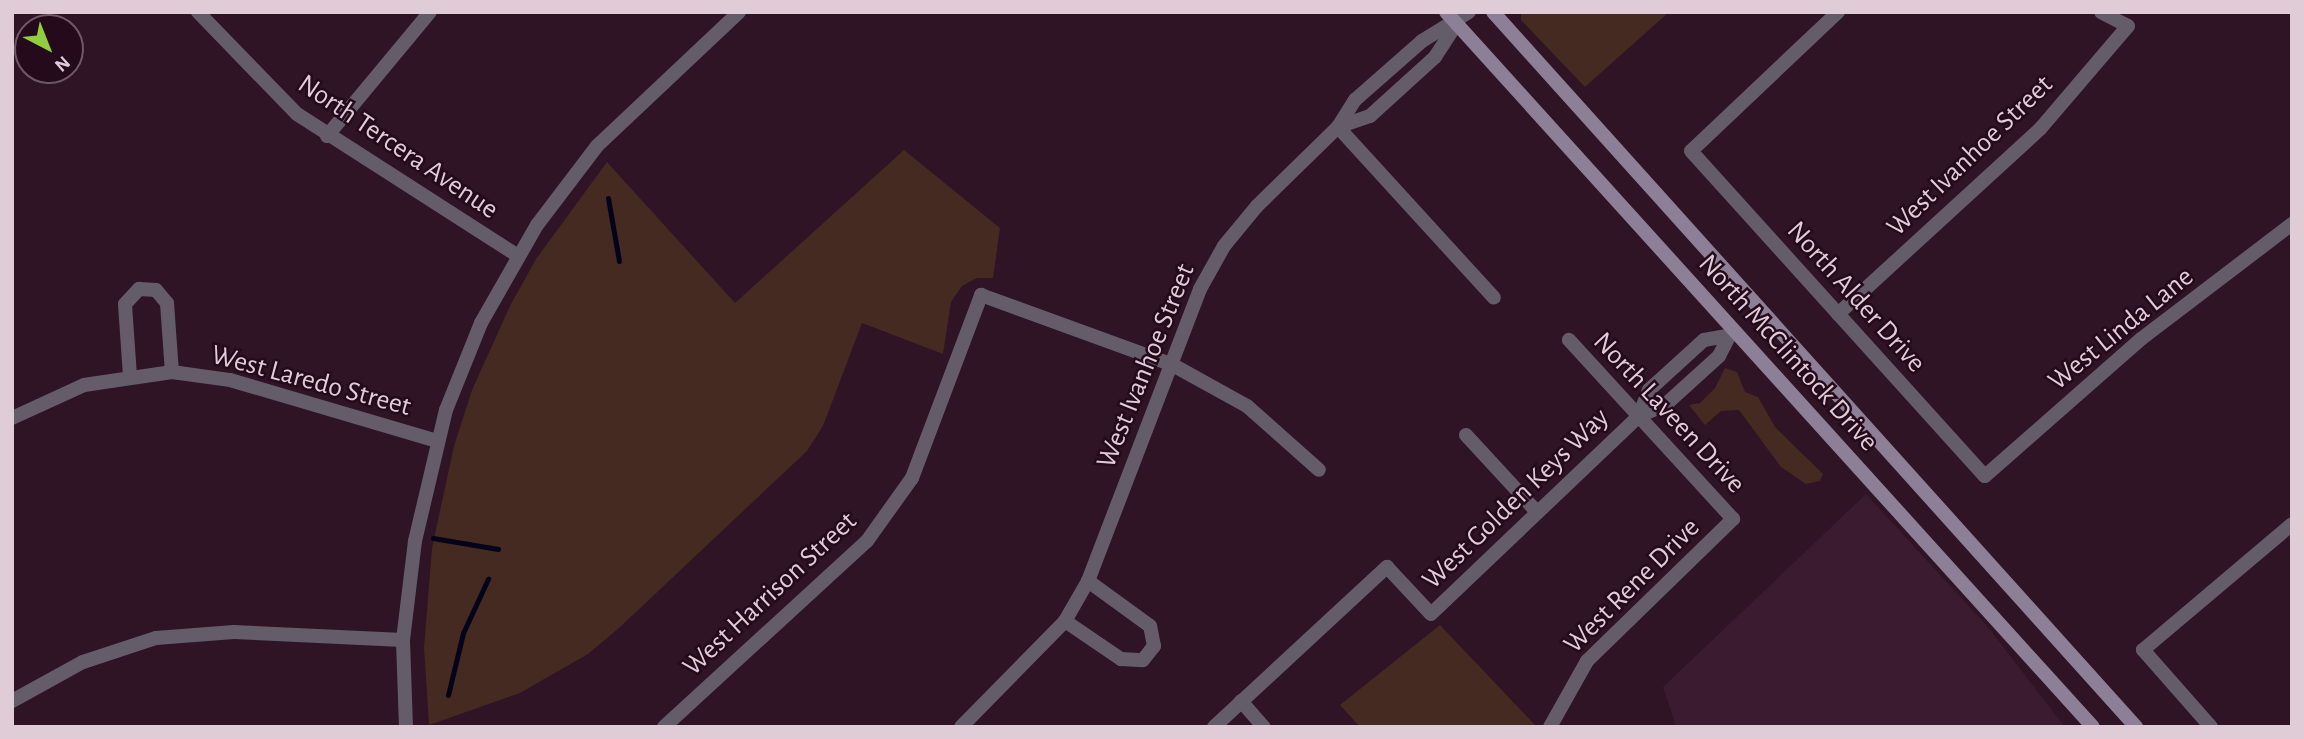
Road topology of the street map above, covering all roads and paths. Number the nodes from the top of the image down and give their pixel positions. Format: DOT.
graph roads {
  1 [pos="198,12"];
  2 [pos="430,12"];
  3 [pos="739,12"];
  4 [pos="1446,12"];
  5 [pos="1469,12"];
  6 [pos="1493,12"];
  7 [pos="1838,12"];
  8 [pos="2101,12"];
  9 [pos="1457,23"];
  10 [pos="1338,127"];
  11 [pos="327,136"];
  12 [pos="2292,224"];
  13 [pos="517,255"];
  14 [pos="1494,298"];
  15 [pos="1838,314"];
  16 [pos="1730,332"];
  17 [pos="1569,340"];
  18 [pos="1171,364"];
  19 [pos="172,372"];
  20 [pos="130,376"];
  21 [pos="1640,416"];
  22 [pos="12,418"];
  23 [pos="1466,435"];
  24 [pos="437,441"];
  25 [pos="1319,470"];
  26 [pos="1985,476"];
  27 [pos="1537,512"];
  28 [pos="1733,519"];
  29 [pos="2292,524"];
  30 [pos="1088,581"];
  31 [pos="1065,621"];
  32 [pos="403,640"];
  33 [pos="12,701"];
  34 [pos="1241,701"];
  35 [pos="406,727"];
  36 [pos="664,727"];
  37 [pos="961,727"];
  38 [pos="1214,727"];
  39 [pos="1264,727"];
  40 [pos="1550,727"];
  41 [pos="2093,727"];
  42 [pos="2136,727"];
  43 [pos="2211,727"];
  1 -- 11 [label="street, North Tercera Avenue"];
  2 -- 11 [label="street"];
  3 -- 13 [label="street"];
  4 -- 9 [label="main road, North McClintock Drive"];
  5 -- 9 [label="street, West Ivanhoe Street"];
  6 -- 42 [label="main road, North McClintock Drive"];
  7 -- 15 [label="street, North Alder Drive"];
  8 -- 15 [label="street, West Ivanhoe Street"];
  9 -- 10 [label="street, West Ivanhoe Street"];
  9 -- 10 [label="street, West Ivanhoe Street"];
  9 -- 16 [label="main road, North McClintock Drive"];
  10 -- 14 [label="street"];
  10 -- 18 [label="street, West Ivanhoe Street"];
  11 -- 13 [label="street, North Tercera Avenue"];
  12 -- 26 [label="street, West Linda Lane"];
  13 -- 24 [label="street"];
  15 -- 26 [label="street, North Alder Drive"];
  16 -- 21 [label="street, West Golden Keys Way"];
  16 -- 21 [label="street, West Golden Keys Way"];
  16 -- 41 [label="main road, North McClintock Drive"];
  17 -- 21 [label="street, North Laveen Drive"];
  18 -- 25 [label="street"];
  18 -- 30 [label="street, West Ivanhoe Street"];
  18 -- 36 [label="street, West Harrison Street"];
  19 -- 20 [label="street, West Laredo Street"];
  19 -- 20 [label="street, West Laredo Street"];
  19 -- 24 [label="street, West Laredo Street"];
  20 -- 22 [label="street, West Laredo Street"];
  21 -- 27 [label="street, West Golden Keys Way"];
  21 -- 28 [label="street, North Laveen Drive"];
  23 -- 27 [label="street"];
  24 -- 32 [label="street"];
  27 -- 34 [label="street, West Golden Keys Way"];
  28 -- 40 [label="street, West Rene Drive"];
  29 -- 43 [label="street"];
  30 -- 31 [label="street, West Ivanhoe Street"];
  30 -- 31 [label="street"];
  31 -- 37 [label="street, West Ivanhoe Street"];
  32 -- 33 [label="street"];
  32 -- 35 [label="street"];
  34 -- 38 [label="street, West Golden Keys Way"];
  34 -- 39 [label="street"];
}
